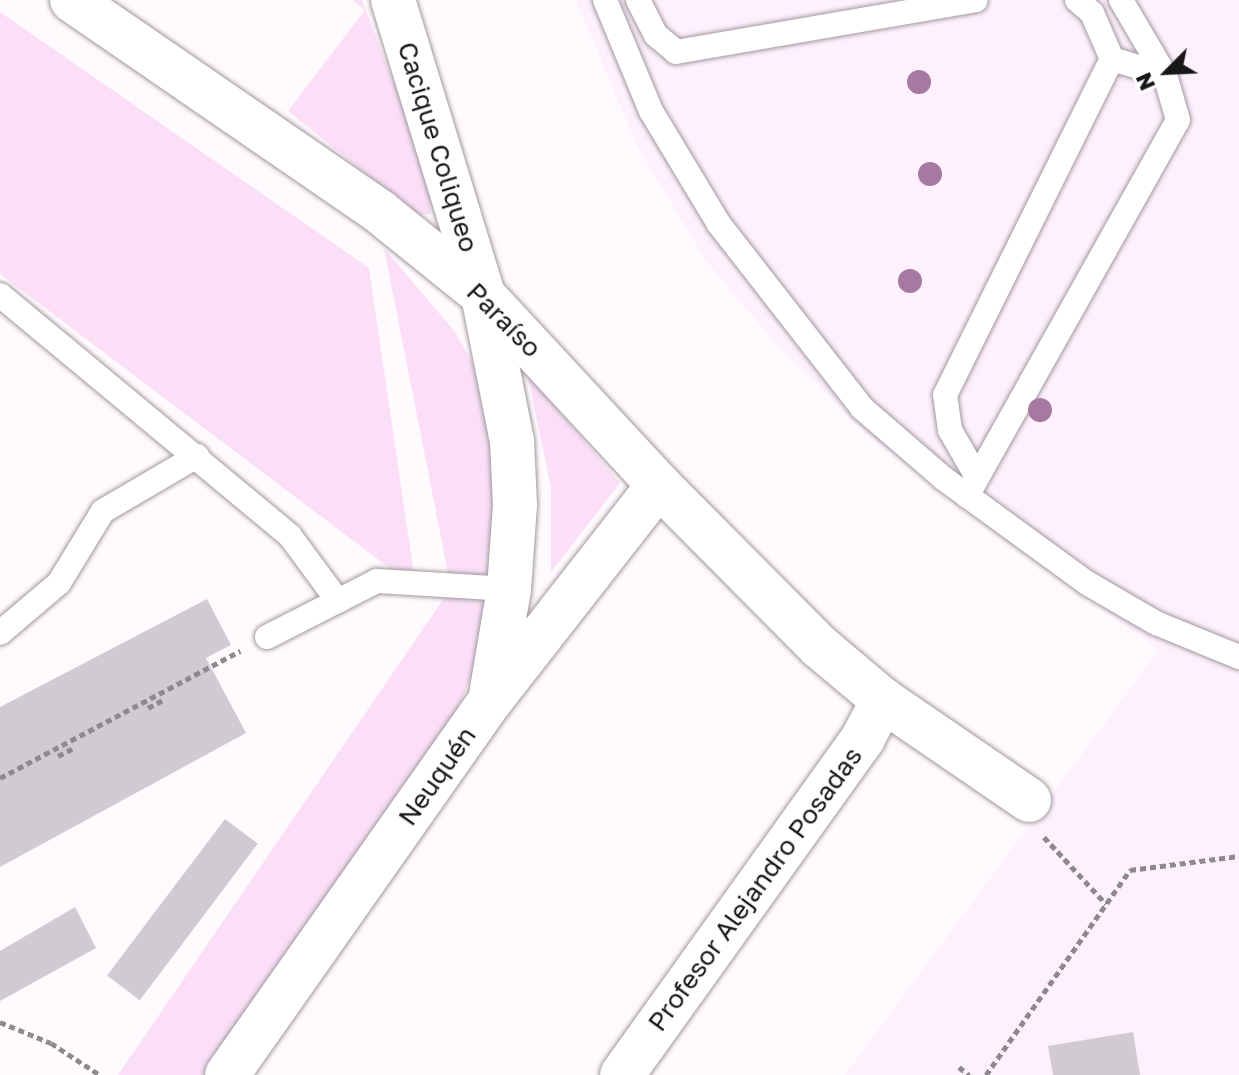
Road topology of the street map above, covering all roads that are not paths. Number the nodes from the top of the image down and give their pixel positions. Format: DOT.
graph roads {
  1 [pos="72,0"];
  2 [pos="393,0"];
  3 [pos="605,0"];
  4 [pos="638,0"];
  5 [pos="976,0"];
  6 [pos="1077,0"];
  7 [pos="1121,0"];
  8 [pos="1112,59"];
  9 [pos="1165,75"];
  10 [pos="0,295"];
  11 [pos="483,295"];
  12 [pos="197,456"];
  13 [pos="659,485"];
  14 [pos="972,487"];
  15 [pos="509,589"];
  16 [pos="338,601"];
  17 [pos="0,633"];
  18 [pos="267,637"];
  19 [pos="1239,657"];
  20 [pos="883,700"];
  21 [pos="490,701"];
  22 [pos="1034,816"];
  23 [pos="227,1075"];
  24 [pos="622,1075"];
  1 -- 11 [label="street, Paraíso"];
  2 -- 11 [label="street, Cacique Coliqueo"];
  3 -- 14 [label="lane"];
  4 -- 5 [label="lane"];
  6 -- 8 [label="lane"];
  7 -- 9 [label="lane"];
  8 -- 9 [label="lane"];
  8 -- 14 [label="lane"];
  9 -- 14 [label="lane"];
  10 -- 12 [label="lane"];
  11 -- 13 [label="street, Paraíso"];
  11 -- 15 [label="street, Cacique Coliqueo"];
  12 -- 16 [label="lane"];
  12 -- 17 [label="lane"];
  13 -- 20 [label="street, Paraíso"];
  13 -- 21 [label="street, Neuquén"];
  14 -- 19 [label="lane"];
  15 -- 16 [label="lane"];
  15 -- 21 [label="street, Cacique Coliqueo"];
  16 -- 18 [label="lane"];
  20 -- 22 [label="street, Paraíso"];
  20 -- 24 [label="street, Profesor Alejandro Posadas"];
  21 -- 23 [label="street, Neuquén"];
}
